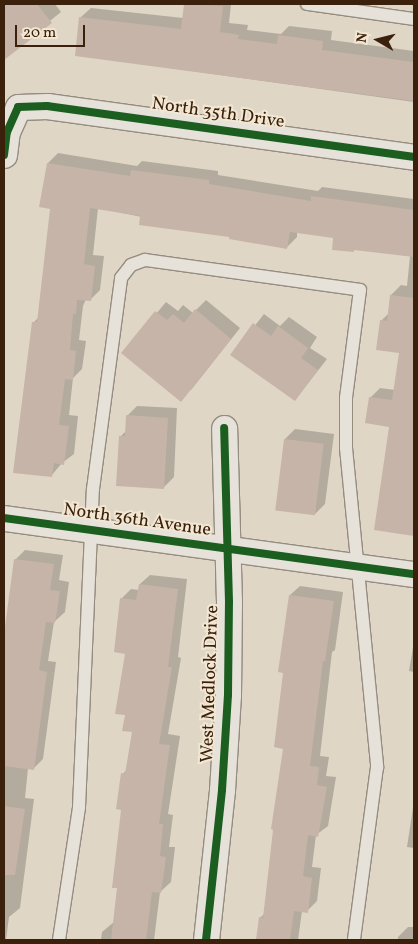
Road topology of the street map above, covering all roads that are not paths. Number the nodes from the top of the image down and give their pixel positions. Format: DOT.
graph roads {
  1 [pos="307,4"];
  2 [pos="414,19"];
  3 [pos="4,155"];
  4 [pos="414,156"];
  5 [pos="224,428"];
  6 [pos="4,518"];
  7 [pos="92,530"];
  8 [pos="228,549"];
  9 [pos="358,566"];
  10 [pos="414,574"];
  11 [pos="59,940"];
  12 [pos="206,940"];
  13 [pos="354,940"];
  1 -- 2 [label="lane"];
  3 -- 4 [label="street, North 35th Drive"];
  5 -- 8 [label="street, West Medlock Drive"];
  6 -- 7 [label="street, North 36th Avenue"];
  7 -- 8 [label="street, North 36th Avenue"];
  7 -- 9 [label="lane"];
  7 -- 11 [label="lane"];
  8 -- 9 [label="street, North 36th Avenue"];
  8 -- 12 [label="street, West Medlock Drive"];
  9 -- 10 [label="street, North 36th Avenue"];
  9 -- 13 [label="lane"];
}
